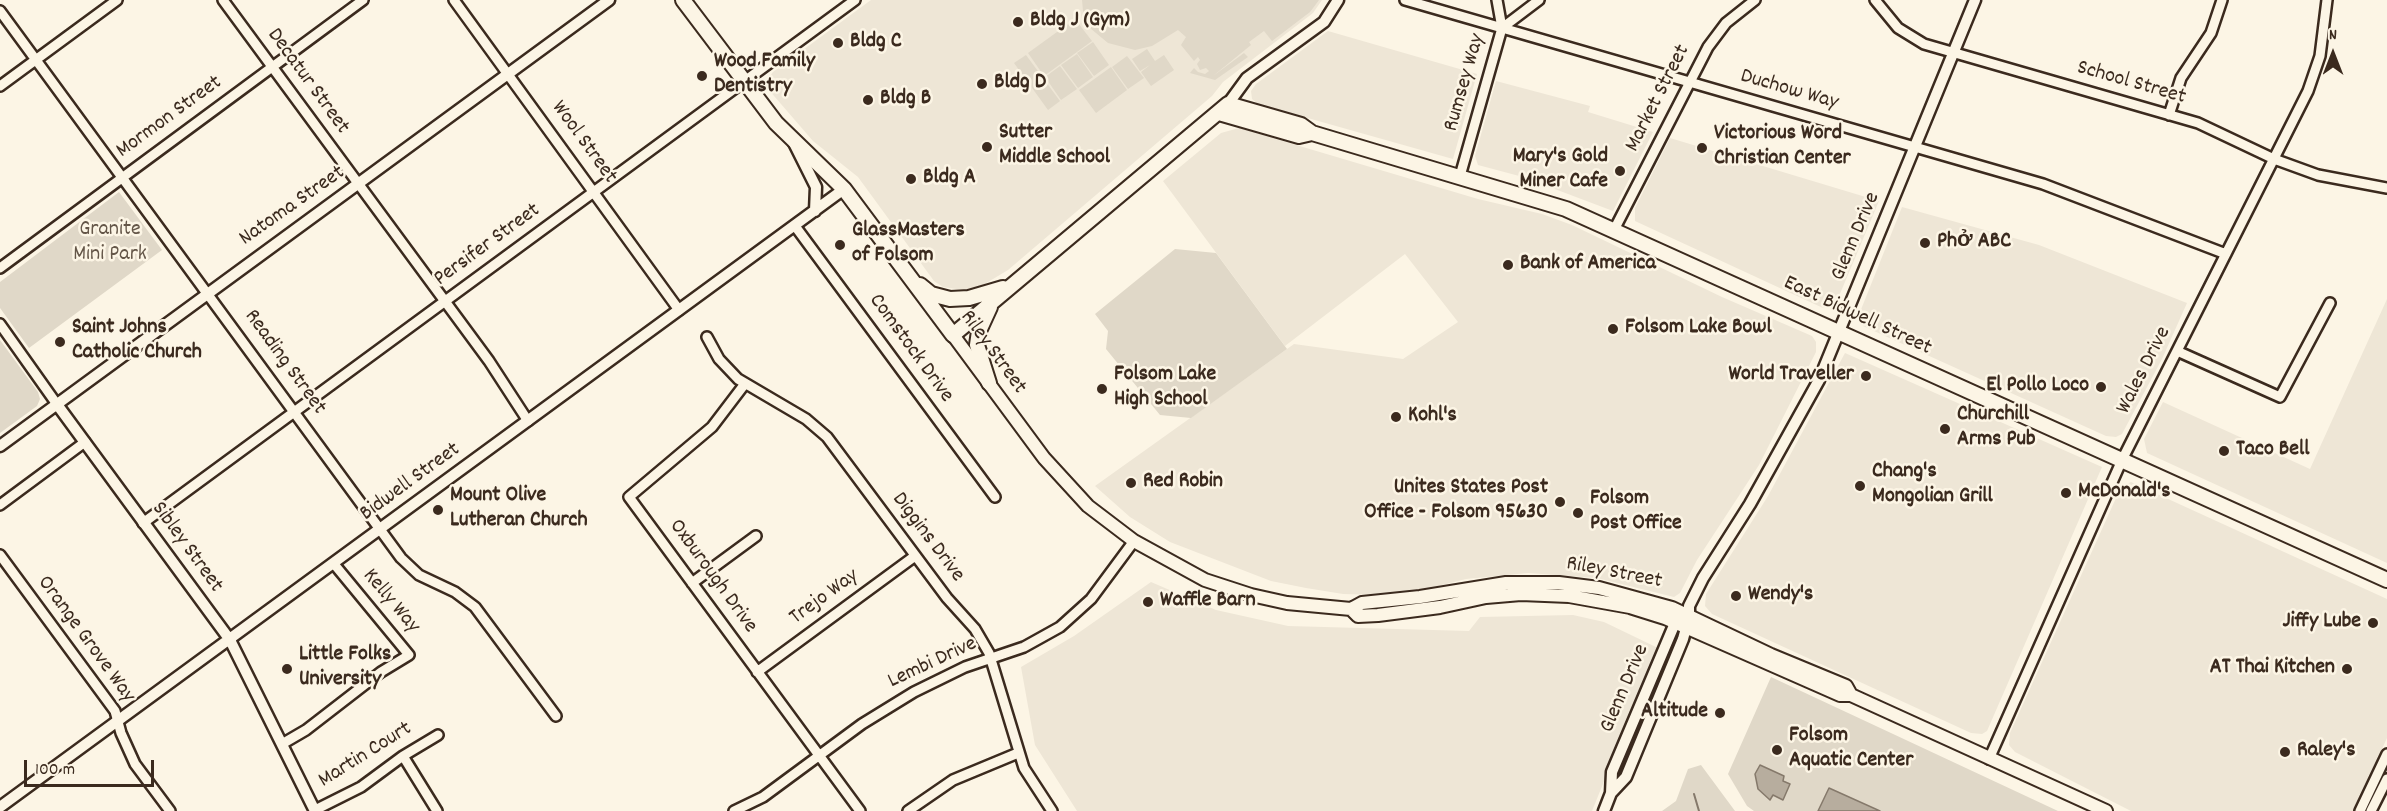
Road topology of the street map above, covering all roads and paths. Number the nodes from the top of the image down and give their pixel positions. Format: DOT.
graph roads {
  1 [pos="117,0"];
  2 [pos="223,0"];
  3 [pos="363,0"];
  4 [pos="454,0"];
  5 [pos="609,0"];
  6 [pos="683,0"];
  7 [pos="855,0"];
  8 [pos="1338,0"];
  9 [pos="1405,0"];
  10 [pos="1497,0"];
  11 [pos="1539,0"];
  12 [pos="1755,0"];
  13 [pos="1875,0"];
  14 [pos="1975,0"];
  15 [pos="2222,0"];
  16 [pos="2327,0"];
  17 [pos="0,11"];
  18 [pos="1502,28"];
  19 [pos="1954,53"];
  20 [pos="36,60"];
  21 [pos="272,67"];
  22 [pos="508,74"];
  23 [pos="743,81"];
  24 [pos="1689,82"];
  25 [pos="0,86"];
  26 [pos="1224,109"];
  27 [pos="2169,115"];
  28 [pos="791,138"];
  29 [pos="1915,147"];
  30 [pos="2274,159"];
  31 [pos="1460,176"];
  32 [pos="123,177"];
  33 [pos="359,184"];
  34 [pos="2387,188"];
  35 [pos="844,189"];
  36 [pos="595,192"];
  37 [pos="815,211"];
  38 [pos="795,225"];
  39 [pos="1614,230"];
  40 [pos="2226,254"];
  41 [pos="0,268"];
  42 [pos="903,268"];
  43 [pos="1023,276"];
  44 [pos="207,292"];
  45 [pos="446,302"];
  46 [pos="992,302"];
  47 [pos="2330,303"];
  48 [pos="679,310"];
  49 [pos="0,324"];
  50 [pos="1838,331"];
  51 [pos="953,335"];
  52 [pos="707,337"];
  53 [pos="2178,351"];
  54 [pos="989,384"];
  55 [pos="744,385"];
  56 [pos="56,403"];
  57 [pos="296,412"];
  58 [pos="528,421"];
  59 [pos="85,442"];
  60 [pos="0,446"];
  61 [pos="2122,460"];
  62 [pos="995,497"];
  63 [pos="0,505"];
  64 [pos="143,523"];
  65 [pos="381,528"];
  66 [pos="756,536"];
  67 [pos="1134,542"];
  68 [pos="0,555"];
  69 [pos="915,556"];
  70 [pos="334,564"];
  71 [pos="2387,572"];
  72 [pos="2371,573"];
  73 [pos="2387,580"];
  74 [pos="692,583"];
  75 [pos="2387,589"];
  76 [pos="1445,592"];
  77 [pos="1351,609"];
  78 [pos="1378,615"];
  79 [pos="1684,617"];
  80 [pos="230,640"];
  81 [pos="990,658"];
  82 [pos="757,672"];
  83 [pos="556,716"];
  84 [pos="119,721"];
  85 [pos="1631,729"];
  86 [pos="438,735"];
  87 [pos="282,744"];
  88 [pos="1018,753"];
  89 [pos="2387,754"];
  90 [pos="403,756"];
  91 [pos="819,756"];
  92 [pos="1989,759"];
  93 [pos="1626,777"];
  94 [pos="2387,778"];
  95 [pos="1611,793"];
  96 [pos="0,807"];
  97 [pos="746,809"];
  98 [pos="170,811"];
  99 [pos="315,811"];
  100 [pos="437,811"];
  101 [pos="734,811"];
  102 [pos="860,811"];
  103 [pos="908,811"];
  104 [pos="1052,811"];
  105 [pos="1604,811"];
  106 [pos="2106,811"];
  107 [pos="2360,811"];
  108 [pos="2371,811"];
  1 -- 20 [label="street"];
  2 -- 21 [label="street, Decatur Street"];
  3 -- 21 [label="street, Mormon Street"];
  4 -- 22 [label="street, Wool Street"];
  5 -- 22 [label="street, Natoma Street"];
  6 -- 23 [label="main road, Riley Street"];
  7 -- 23 [label="street, Persifer Street"];
  8 -- 26 [label="street"];
  9 -- 18 [label="street, Duchow Way"];
  10 -- 18 [label="street, Rumsey Way"];
  11 -- 18 [label="street"];
  12 -- 24 [label="street, Market Street"];
  13 -- 19 [label="street, School Street"];
  14 -- 19 [label="street, Glenn Drive"];
  15 -- 27 [label="street"];
  16 -- 30 [label="street, Wales Drive"];
  17 -- 20 [label="street, Reading Street"];
  18 -- 24 [label="street, Duchow Way"];
  18 -- 31 [label="street, Rumsey Way"];
  19 -- 27 [label="street, School Street"];
  19 -- 29 [label="street, Glenn Drive"];
  20 -- 25 [label="street"];
  20 -- 32 [label="street, Reading Street"];
  21 -- 32 [label="street, Mormon Street"];
  21 -- 33 [label="street, Decatur Street"];
  22 -- 33 [label="street, Natoma Street"];
  22 -- 36 [label="street, Wool Street"];
  23 -- 28 [label="main road, Riley Street"];
  23 -- 36 [label="street, Persifer Street"];
  24 -- 29 [label="street, Duchow Way"];
  24 -- 39 [label="street, Market Street"];
  26 -- 31 [label="main road, East Bidwell Street"];
  26 -- 43 [label="main road"];
  27 -- 30 [label="street, School Street"];
  28 -- 35 [label="main road, Riley Street"];
  28 -- 37 [label="street"];
  29 -- 40 [label="street, Duchow Way"];
  29 -- 50 [label="street, Glenn Drive"];
  30 -- 34 [label="street, School Street"];
  30 -- 40 [label="street, Wales Drive"];
  31 -- 39 [label="main road, East Bidwell Street"];
  32 -- 41 [label="street, Mormon Street"];
  32 -- 44 [label="street, Reading Street"];
  33 -- 44 [label="street, Natoma Street"];
  33 -- 45 [label="street, Decatur Street"];
  35 -- 37 [label="street, Bidwell Street"];
  35 -- 42 [label="main road, Riley Street"];
  36 -- 45 [label="street, Persifer Street"];
  36 -- 48 [label="street, Wool Street"];
  37 -- 38 [label="street, Bidwell Street"];
  38 -- 48 [label="street, Bidwell Street"];
  38 -- 62 [label="street, Comstock Drive"];
  39 -- 50 [label="main road, East Bidwell Street"];
  40 -- 53 [label="street, Wales Drive"];
  42 -- 43 [label="main road"];
  42 -- 51 [label="main road, Riley Street"];
  43 -- 46 [label="main road"];
  44 -- 56 [label="street, Natoma Street"];
  44 -- 57 [label="street, Reading Street"];
  45 -- 57 [label="street, Persifer Street"];
  45 -- 58 [label="street, Decatur Street"];
  46 -- 51 [label="main road"];
  46 -- 54 [label="main road"];
  47 -- 53 [label="street"];
  48 -- 58 [label="street, Bidwell Street"];
  49 -- 56 [label="street, Sibley Street"];
  50 -- 61 [label="main road, East Bidwell Street"];
  50 -- 79 [label="street, Glenn Drive"];
  51 -- 54 [label="main road, Riley Street"];
  52 -- 55 [label="street, Diggins Drive"];
  53 -- 61 [label="street, Wales Drive"];
  54 -- 67 [label="main road, Riley Street"];
  55 -- 69 [label="street, Diggins Drive"];
  55 -- 74 [label="street, Oxburough Drive"];
  56 -- 59 [label="street, Sibley Street"];
  56 -- 60 [label="street, Natoma Street"];
  57 -- 64 [label="street, Persifer Street"];
  57 -- 65 [label="street, Reading Street"];
  58 -- 65 [label="street, Bidwell Street"];
  59 -- 63 [label="street"];
  59 -- 64 [label="street, Sibley Street"];
  61 -- 72 [label="main road, East Bidwell Street"];
  61 -- 92 [label="street, Wales Drive"];
  64 -- 80 [label="street, Sibley Street"];
  65 -- 70 [label="street, Bidwell Street"];
  65 -- 83 [label="street, Reading Street"];
  66 -- 74 [label="street"];
  67 -- 77 [label="main road, Riley Street"];
  67 -- 81 [label="street, Lembi Drive"];
  68 -- 84 [label="street, Orange Grove Way"];
  69 -- 81 [label="street, Diggins Drive"];
  69 -- 82 [label="street, Trejo Way"];
  70 -- 80 [label="street, Bidwell Street"];
  70 -- 87 [label="street, Kelly Way"];
  71 -- 72 [label="main road, East Bidwell Street"];
  72 -- 73 [label="main road"];
  72 -- 75 [label="main road, East Bidwell Street"];
  74 -- 82 [label="street, Oxburough Drive"];
  76 -- 77 [label="main road, Riley Street"];
  76 -- 78 [label="main road"];
  76 -- 79 [label="main road, Riley Street"];
  77 -- 78 [label="main road, Riley Street"];
  78 -- 79 [label="main road, Riley Street"];
  79 -- 85 [label="street, Glenn Drive"];
  79 -- 92 [label="main road, Riley Street"];
  79 -- 93 [label="street, Glenn Drive"];
  80 -- 84 [label="street, Bidwell Street"];
  80 -- 87 [label="street, Sibley Street"];
  81 -- 88 [label="street, Diggins Drive"];
  81 -- 91 [label="street, Lembi Drive"];
  82 -- 91 [label="street, Oxburough Drive"];
  84 -- 96 [label="street, Bidwell Street"];
  84 -- 98 [label="street, Orange Grove Way"];
  85 -- 93 [label="street"];
  85 -- 95 [label="street, Glenn Drive"];
  86 -- 90 [label="street, Martin Court"];
  87 -- 99 [label="street, Sibley Street"];
  88 -- 103 [label="street"];
  88 -- 104 [label="street, Diggins Drive"];
  89 -- 107 [label="street"];
  90 -- 99 [label="street, Martin Court"];
  90 -- 100 [label="street"];
  91 -- 97 [label="street, Lembi Drive"];
  91 -- 102 [label="street, Oxburough Drive"];
  92 -- 106 [label="main road, Riley Street"];
  93 -- 95 [label="street, Glenn Drive"];
  94 -- 108 [label="street"];
  95 -- 105 [label="street, Glenn Drive"];
  97 -- 101 [label="street, Lembi Drive"];
}
